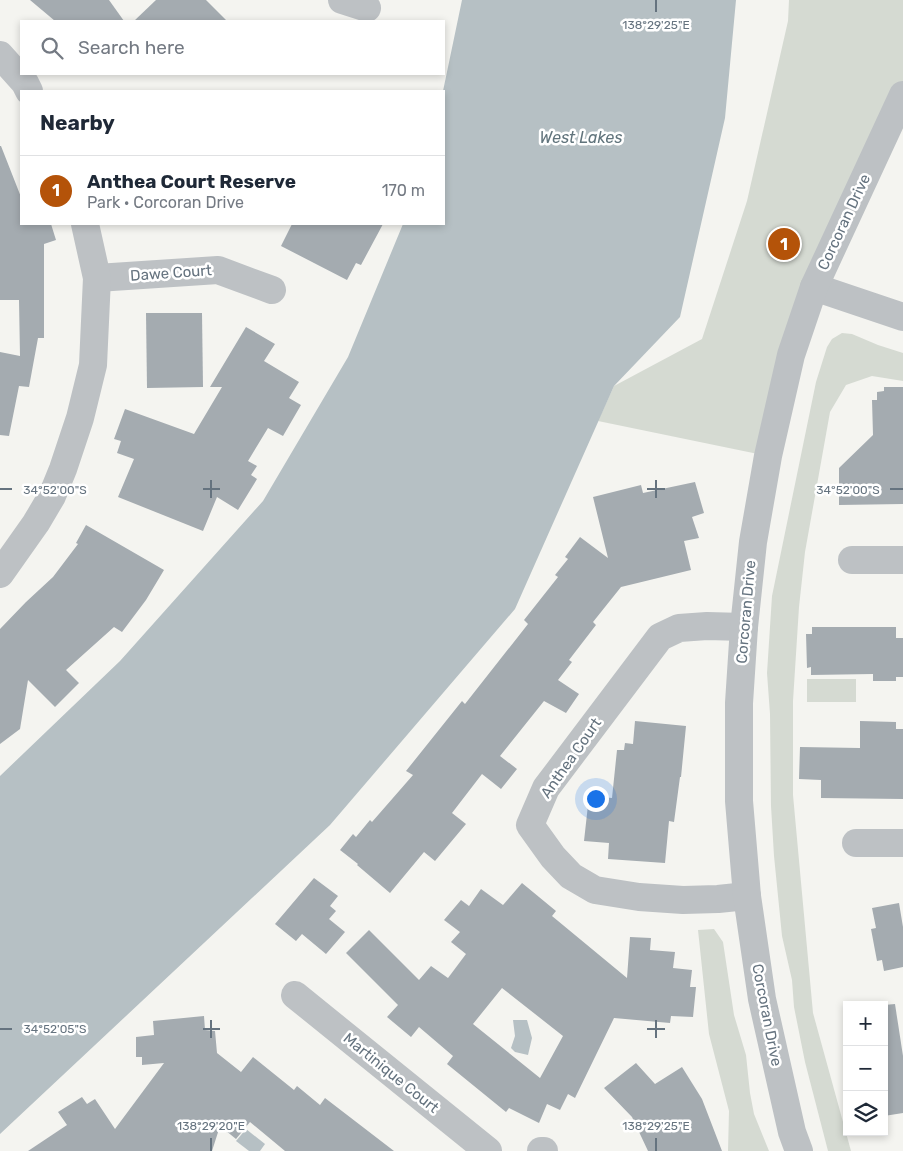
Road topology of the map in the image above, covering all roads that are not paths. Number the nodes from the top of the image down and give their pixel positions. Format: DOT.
graph roads {
  1 [pos="0,55"];
  2 [pos="28,90"];
  3 [pos="903,95"];
  4 [pos="85,225"];
  5 [pos="97,278"];
  6 [pos="814,287"];
  7 [pos="272,290"];
  8 [pos="903,317"];
  9 [pos="852,560"];
  10 [pos="903,560"];
  11 [pos="0,574"];
  12 [pos="744,627"];
  13 [pos="856,842"];
  14 [pos="903,843"];
  15 [pos="747,896"];
  16 [pos="295,995"];
  17 [pos="488,1151"];
  18 [pos="799,1151"];
  1 -- 2 [label="street"];
  3 -- 6 [label="street, Corcoran Drive"];
  4 -- 5 [label="street"];
  5 -- 7 [label="street, Dawe Court"];
  5 -- 11 [label="street"];
  6 -- 8 [label="street"];
  6 -- 12 [label="street, Corcoran Drive"];
  9 -- 10 [label="street"];
  12 -- 15 [label="street, Corcoran Drive"];
  12 -- 15 [label="street, Anthea Court"];
  13 -- 14 [label="street"];
  15 -- 18 [label="street, Corcoran Drive"];
  16 -- 17 [label="street, Martinique Court"];
}
